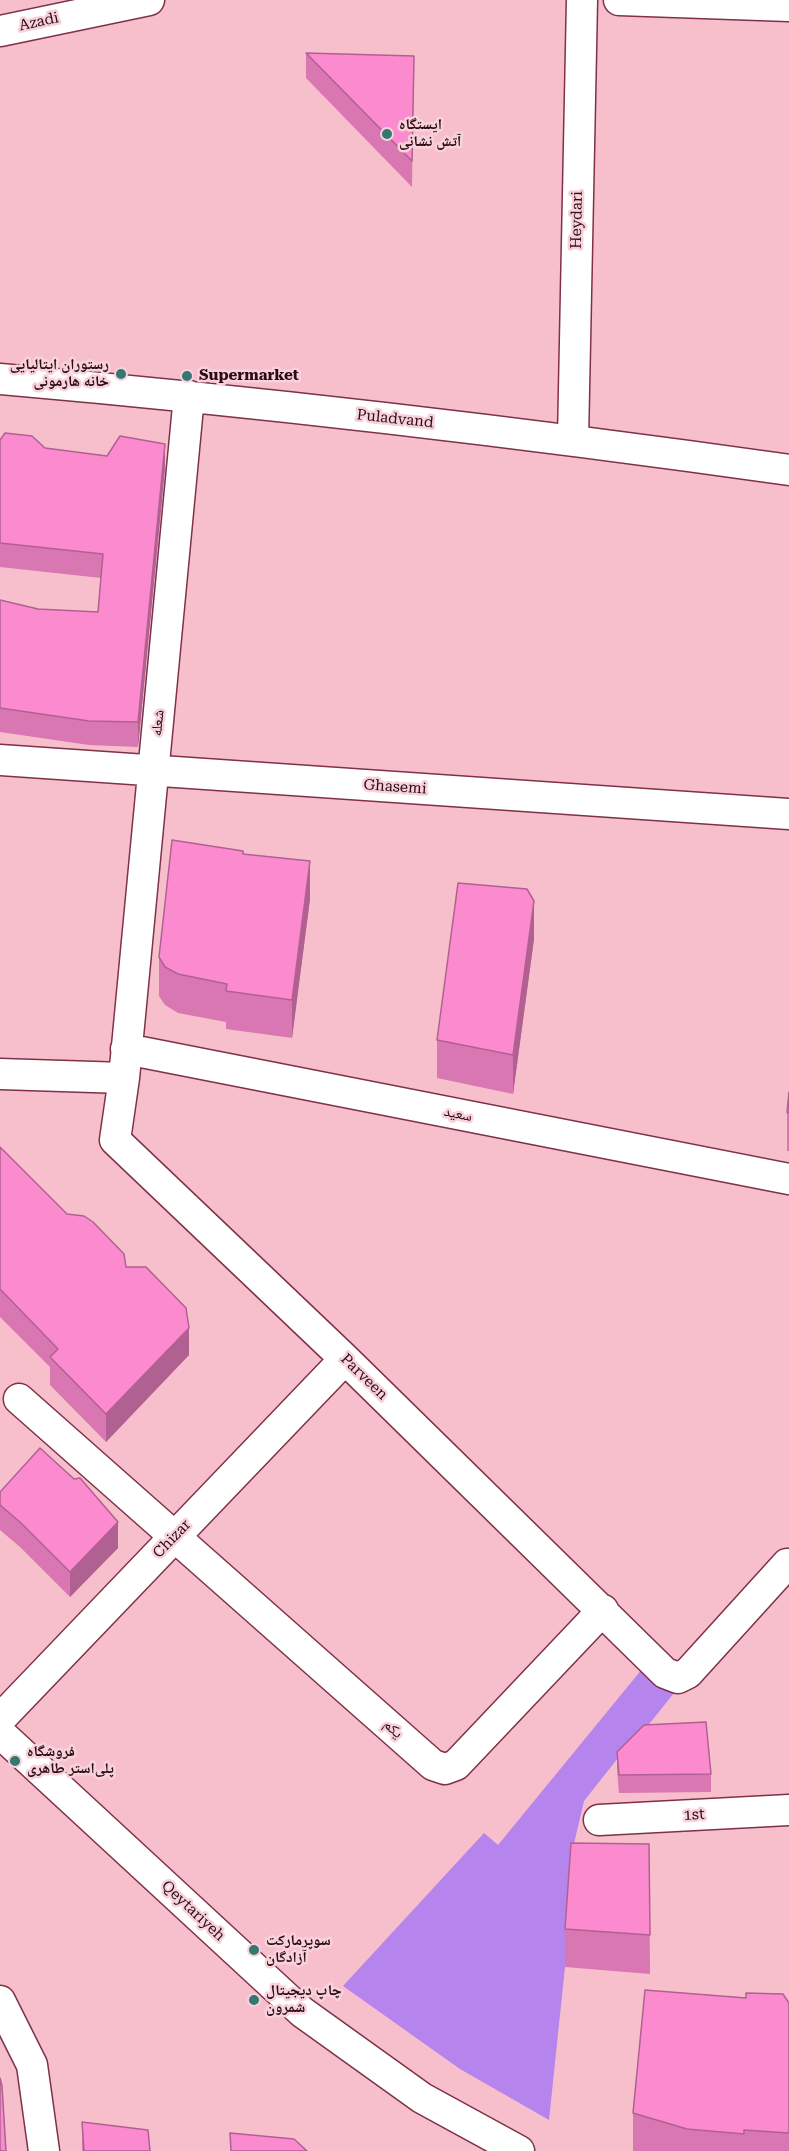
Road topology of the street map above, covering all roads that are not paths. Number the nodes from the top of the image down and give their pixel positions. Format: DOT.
graph roads {
  1 [pos="149,0"];
  2 [pos="582,0"];
  3 [pos="619,0"];
  4 [pos="789,6"];
  5 [pos="0,30"];
  6 [pos="0,379"];
  7 [pos="189,396"];
  8 [pos="573,439"];
  9 [pos="789,470"];
  10 [pos="0,760"];
  11 [pos="153,770"];
  12 [pos="789,814"];
  13 [pos="125,1064"];
  14 [pos="0,1074"];
  15 [pos="789,1179"];
  16 [pos="345,1359"];
  17 [pos="19,1399"];
  18 [pos="175,1536"];
  19 [pos="787,1564"];
  20 [pos="603,1610"];
  21 [pos="0,1719"];
  22 [pos="0,1733"];
  23 [pos="789,1810"];
  24 [pos="599,1820"];
  25 [pos="0,2001"];
  26 [pos="44,2151"];
  27 [pos="519,2151"];
  1 -- 5 [label="street, Azadi"];
  2 -- 8 [label="street, Heydari"];
  3 -- 4 [label="street"];
  6 -- 7 [label="street, Puladvand"];
  7 -- 8 [label="street, Puladvand"];
  7 -- 11 [label="street, شعله"];
  8 -- 9 [label="street, Puladvand"];
  10 -- 11 [label="street, Ghasemi"];
  11 -- 12 [label="street, Ghasemi"];
  11 -- 13 [label="street, شعله"];
  13 -- 14 [label="street, سعید"];
  13 -- 15 [label="street, سعید"];
  13 -- 16 [label="street, Parveen"];
  16 -- 18 [label="street, Chizar"];
  16 -- 20 [label="street, Parveen"];
  17 -- 18 [label="street"];
  18 -- 20 [label="street, یکم"];
  18 -- 21 [label="street, Chizar"];
  19 -- 20 [label="street, Parveen"];
  22 -- 27 [label="street, Qeytariyeh"];
  23 -- 24 [label="street, 1st"];
  25 -- 26 [label="street"];
}
